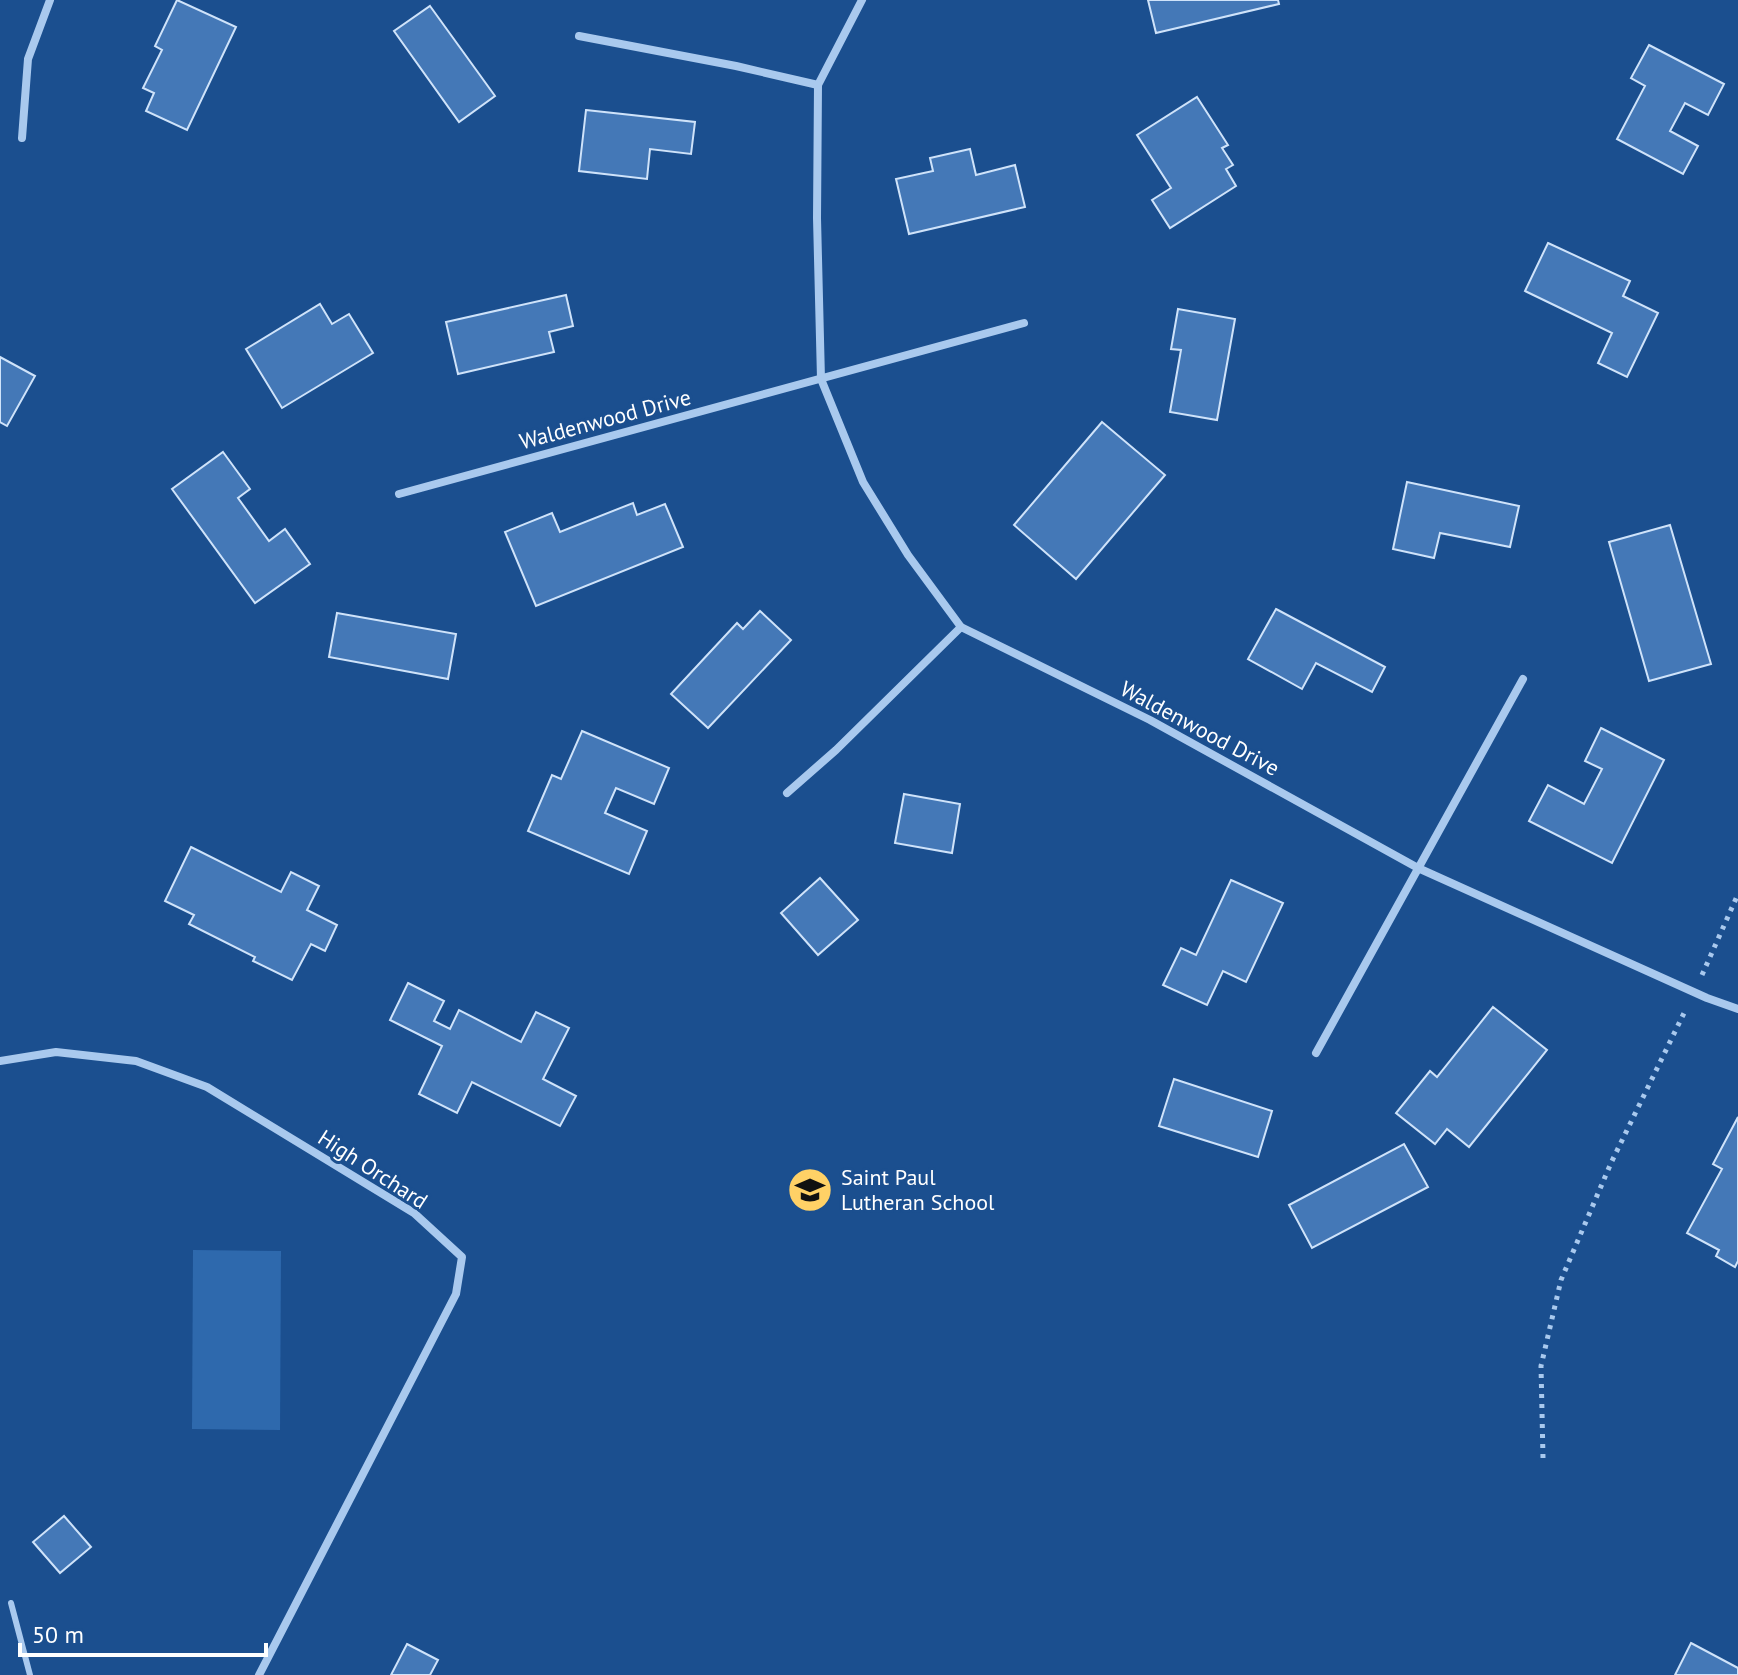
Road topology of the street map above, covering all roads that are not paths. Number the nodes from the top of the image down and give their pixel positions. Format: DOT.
graph roads {
  1 [pos="50,0"];
  2 [pos="862,0"];
  3 [pos="579,36"];
  4 [pos="818,85"];
  5 [pos="22,138"];
  6 [pos="1024,323"];
  7 [pos="821,379"];
  8 [pos="399,494"];
  9 [pos="961,627"];
  10 [pos="1523,679"];
  11 [pos="787,793"];
  12 [pos="1418,868"];
  13 [pos="1738,1009"];
  14 [pos="1316,1053"];
  15 [pos="0,1061"];
  16 [pos="11,1603"];
  17 [pos="30,1675"];
  18 [pos="259,1675"];
  1 -- 5 [label="street"];
  2 -- 4 [label="street, Waldenwood Drive"];
  3 -- 4 [label="street"];
  4 -- 7 [label="street, Waldenwood Drive"];
  6 -- 7 [label="street, Waldenwood Drive"];
  7 -- 8 [label="street, Waldenwood Drive"];
  7 -- 9 [label="street, Waldenwood Drive"];
  9 -- 11 [label="street"];
  9 -- 12 [label="street, Waldenwood Drive"];
  10 -- 12 [label="street"];
  12 -- 13 [label="street, Waldenwood Drive"];
  12 -- 14 [label="street"];
  15 -- 18 [label="street, High Orchard"];
  16 -- 17 [label="lane"];
}
